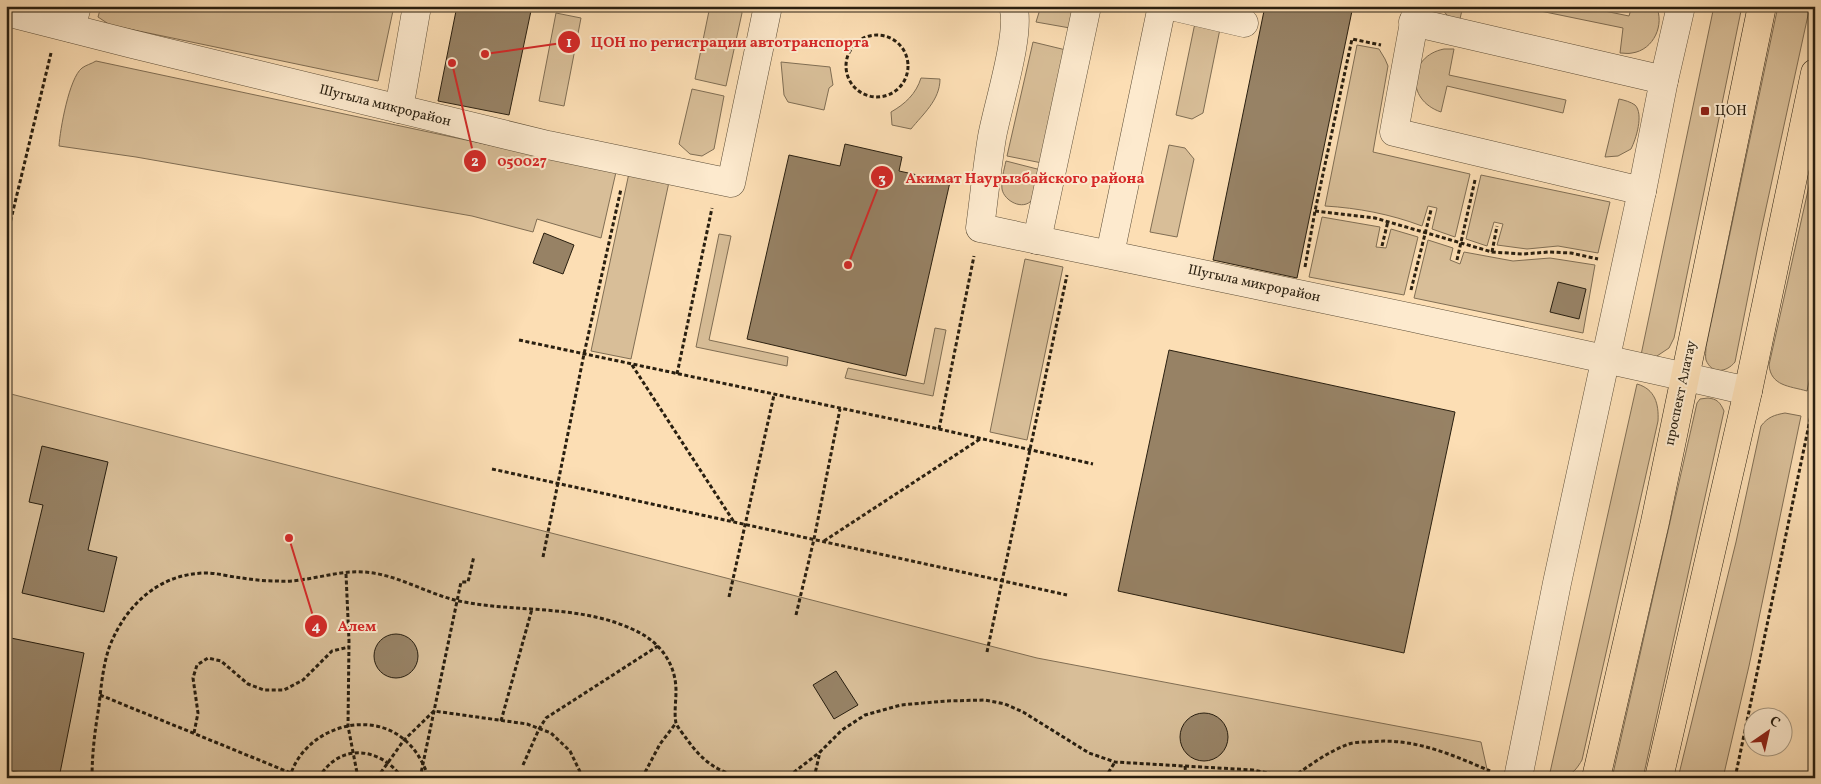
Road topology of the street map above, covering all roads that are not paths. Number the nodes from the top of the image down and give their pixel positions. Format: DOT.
graph roads {
  1 [pos="417,6"];
  2 [pos="768,6"];
  3 [pos="1013,6"];
  4 [pos="1087,6"];
  5 [pos="1162,6"];
  6 [pos="1171,6"];
  7 [pos="1681,6"];
  8 [pos="1762,6"];
  9 [pos="6,12"];
  10 [pos="1415,14"];
  11 [pos="69,20"];
  12 [pos="1244,23"];
  13 [pos="1815,72"];
  14 [pos="1664,80"];
  15 [pos="399,109"];
  16 [pos="1642,191"];
  17 [pos="1037,240"];
  18 [pos="1110,254"];
  19 [pos="1607,358"];
  20 [pos="1684,376"];
  21 [pos="1748,391"];
  22 [pos="1506,775"];
  23 [pos="1596,778"];
  24 [pos="1659,778"];
  1 -- 15 [label="street"];
  2 -- 15 [label="street, Шугыла микрорайон"];
  3 -- 17 [label="street, Шугыла микрорайон"];
  4 -- 17 [label="street"];
  5 -- 18 [label="street"];
  6 -- 12 [label="street"];
  7 -- 14 [label="street"];
  8 -- 20 [label="main road, проспект Алатау"];
  9 -- 11 [label="street, Шугыла микрорайон"];
  10 -- 14 [label="street"];
  10 -- 16 [label="street"];
  11 -- 15 [label="street, Шугыла микрорайон"];
  13 -- 21 [label="main road"];
  14 -- 16 [label="street"];
  16 -- 19 [label="street"];
  17 -- 18 [label="street, Шугыла микрорайон"];
  18 -- 19 [label="street, Шугыла микрорайон"];
  19 -- 20 [label="street, Шугыла микрорайон"];
  19 -- 22 [label="street"];
  20 -- 21 [label="street, Шугыла микрорайон"];
  20 -- 23 [label="main road, проспект Алатау"];
  21 -- 24 [label="main road"];
}
